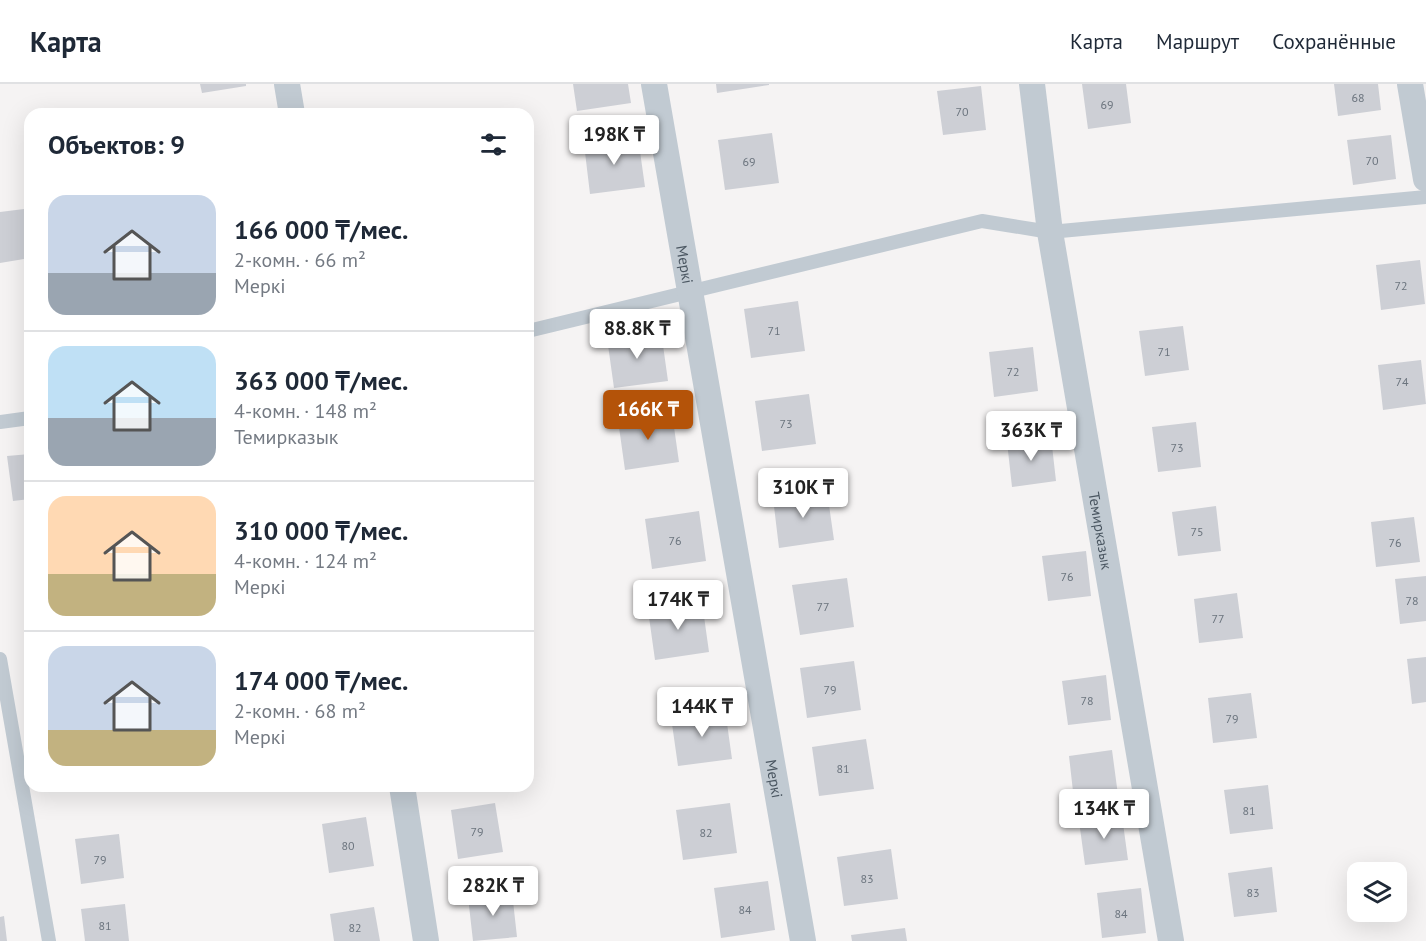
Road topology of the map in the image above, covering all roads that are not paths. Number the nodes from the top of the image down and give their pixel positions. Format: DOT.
graph roads {
  1 [pos="287,84"];
  2 [pos="654,84"];
  3 [pos="1032,84"];
  4 [pos="1410,84"];
  5 [pos="291,108"];
  6 [pos="1426,179"];
  7 [pos="1426,197"];
  8 [pos="1050,232"];
  9 [pos="689,292"];
  10 [pos="534,330"];
  11 [pos="24,419"];
  12 [pos="0,422"];
  13 [pos="0,659"];
  14 [pos="403,792"];
  15 [pos="49,941"];
  16 [pos="426,941"];
  17 [pos="802,941"];
  18 [pos="1171,941"];
  1 -- 5 [label="street"];
  2 -- 9 [label="street, Меркі"];
  3 -- 8 [label="street, Темирказык"];
  4 -- 6 [label="street"];
  7 -- 8 [label="lane"];
  8 -- 9 [label="lane"];
  8 -- 18 [label="street, Темирказык"];
  9 -- 10 [label="lane"];
  9 -- 17 [label="street, Меркі"];
  11 -- 12 [label="lane"];
  13 -- 15 [label="lane"];
  14 -- 16 [label="street"];
}
